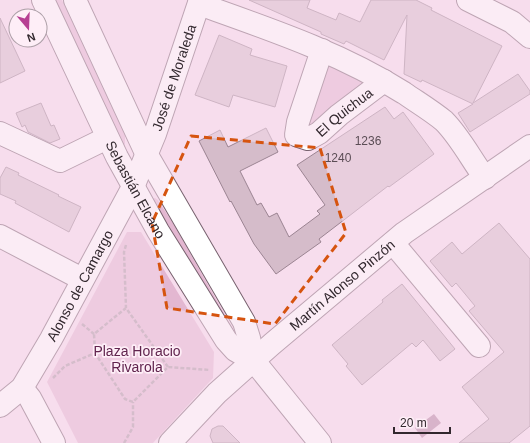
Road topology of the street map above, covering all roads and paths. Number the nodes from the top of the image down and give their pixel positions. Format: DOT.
graph roads {
  1 [pos="43,0"];
  2 [pos="75,0"];
  3 [pos="468,0"];
  4 [pos="199,2"];
  5 [pos="530,37"];
  6 [pos="322,50"];
  7 [pos="384,81"];
  8 [pos="0,133"];
  9 [pos="107,138"];
  10 [pos="530,146"];
  11 [pos="147,155"];
  12 [pos="485,178"];
  13 [pos="133,187"];
  14 [pos="0,236"];
  15 [pos="393,243"];
  16 [pos="126,245"];
  17 [pos="82,279"];
  18 [pos="126,308"];
  19 [pos="480,346"];
  20 [pos="95,353"];
  21 [pos="254,361"];
  22 [pos="168,367"];
  23 [pos="210,370"];
  24 [pos="50,381"];
  25 [pos="22,388"];
  26 [pos="133,402"];
  27 [pos="0,406"];
  28 [pos="54,443"];
  29 [pos="124,443"];
  30 [pos="170,443"];
  31 [pos="320,443"];
  1 -- 9 [label="street, Sebastián Elcano"];
  2 -- 11 [label="street, Sebastián Elcano"];
  3 -- 5 [label="street"];
  4 -- 6 [label="street, El Quichua"];
  4 -- 11 [label="street, José de Moraleda"];
  6 -- 7 [label="street, El Quichua"];
  6 -- 7 [label="street, El Quichua"];
  7 -- 12 [label="street, El Quichua"];
  8 -- 9 [label="street"];
  9 -- 13 [label="street, Sebastián Elcano"];
  10 -- 12 [label="street, Martín Alonso Pinzón"];
  11 -- 13 [label="street, Alonso de Camargo"];
  11 -- 21 [label="street, Sebastián Elcano"];
  12 -- 15 [label="street, Martín Alonso Pinzón"];
  13 -- 17 [label="street, Alonso de Camargo"];
  13 -- 21 [label="street, Sebastián Elcano"];
  14 -- 17 [label="street"];
  15 -- 19 [label="street"];
  15 -- 21 [label="street, Martín Alonso Pinzón"];
  16 -- 18 [label="path"];
  17 -- 25 [label="street, Alonso de Camargo"];
  18 -- 20 [label="path"];
  18 -- 22 [label="path"];
  20 -- 24 [label="path"];
  20 -- 26 [label="path"];
  21 -- 30 [label="street, Martín Alonso Pinzón"];
  21 -- 31 [label="street, Sebastián Elcano"];
  22 -- 23 [label="path"];
  22 -- 26 [label="path"];
  25 -- 27 [label="street, Alonso de Camargo"];
  25 -- 28 [label="street"];
  26 -- 29 [label="path"];
}
